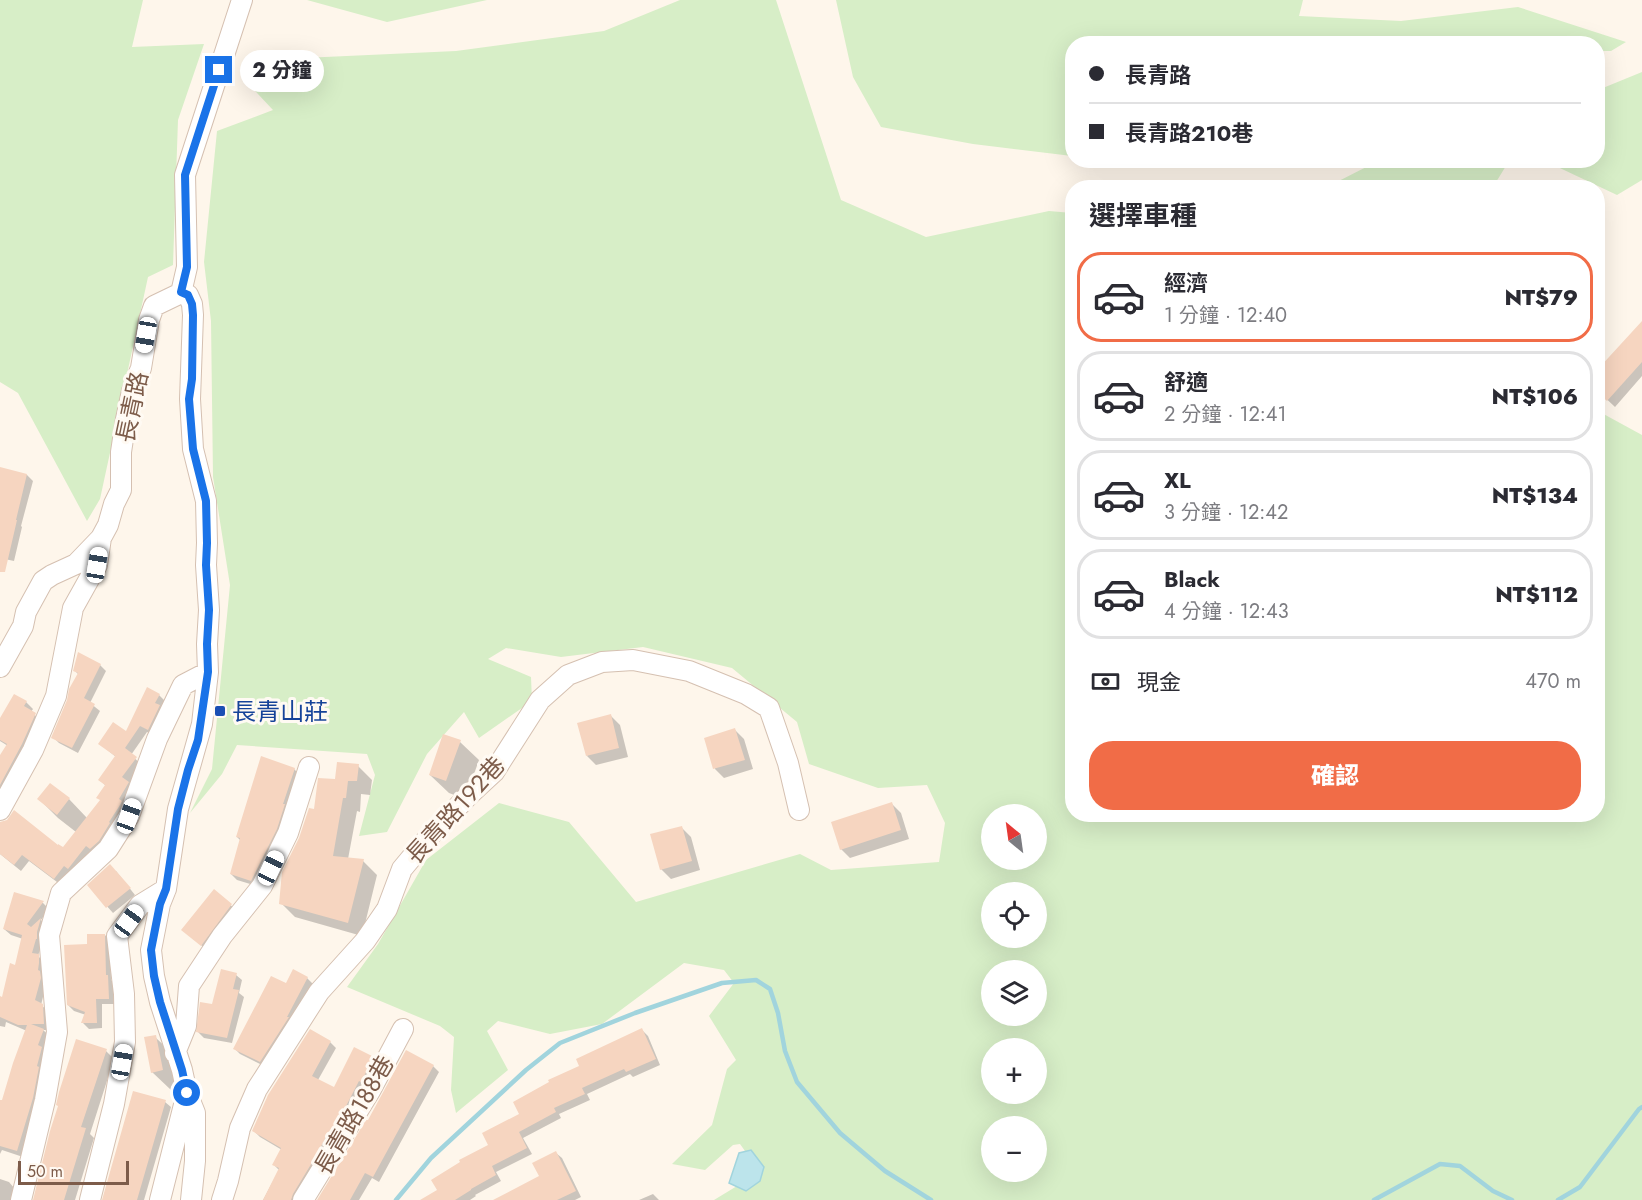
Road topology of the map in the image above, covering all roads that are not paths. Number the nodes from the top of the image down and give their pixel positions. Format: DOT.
graph roads {
  1 [pos="241,4"];
  2 [pos="181,292"];
  3 [pos="101,538"];
  4 [pos="0,667"];
  5 [pos="208,672"];
  6 [pos="309,767"];
  7 [pos="0,810"];
  8 [pos="799,810"];
  9 [pos="166,889"];
  10 [pos="403,1029"];
  11 [pos="175,1053"];
  12 [pos="187,1093"];
  13 [pos="21,1200"];
  14 [pos="90,1200"];
  15 [pos="160,1200"];
  16 [pos="191,1200"];
  17 [pos="222,1200"];
  18 [pos="303,1200"];
  1 -- 2 [label="street"];
  2 -- 3 [label="street, 長青路"];
  2 -- 5 [label="street"];
  3 -- 4 [label="street, 長青路"];
  3 -- 7 [label="street"];
  5 -- 9 [label="street"];
  5 -- 13 [label="street"];
  6 -- 11 [label="street"];
  8 -- 17 [label="street, 長青路192巷"];
  9 -- 11 [label="street"];
  9 -- 14 [label="street"];
  10 -- 18 [label="street, 長青路188巷"];
  11 -- 12 [label="street"];
  12 -- 15 [label="street"];
  12 -- 16 [label="street"];
}
